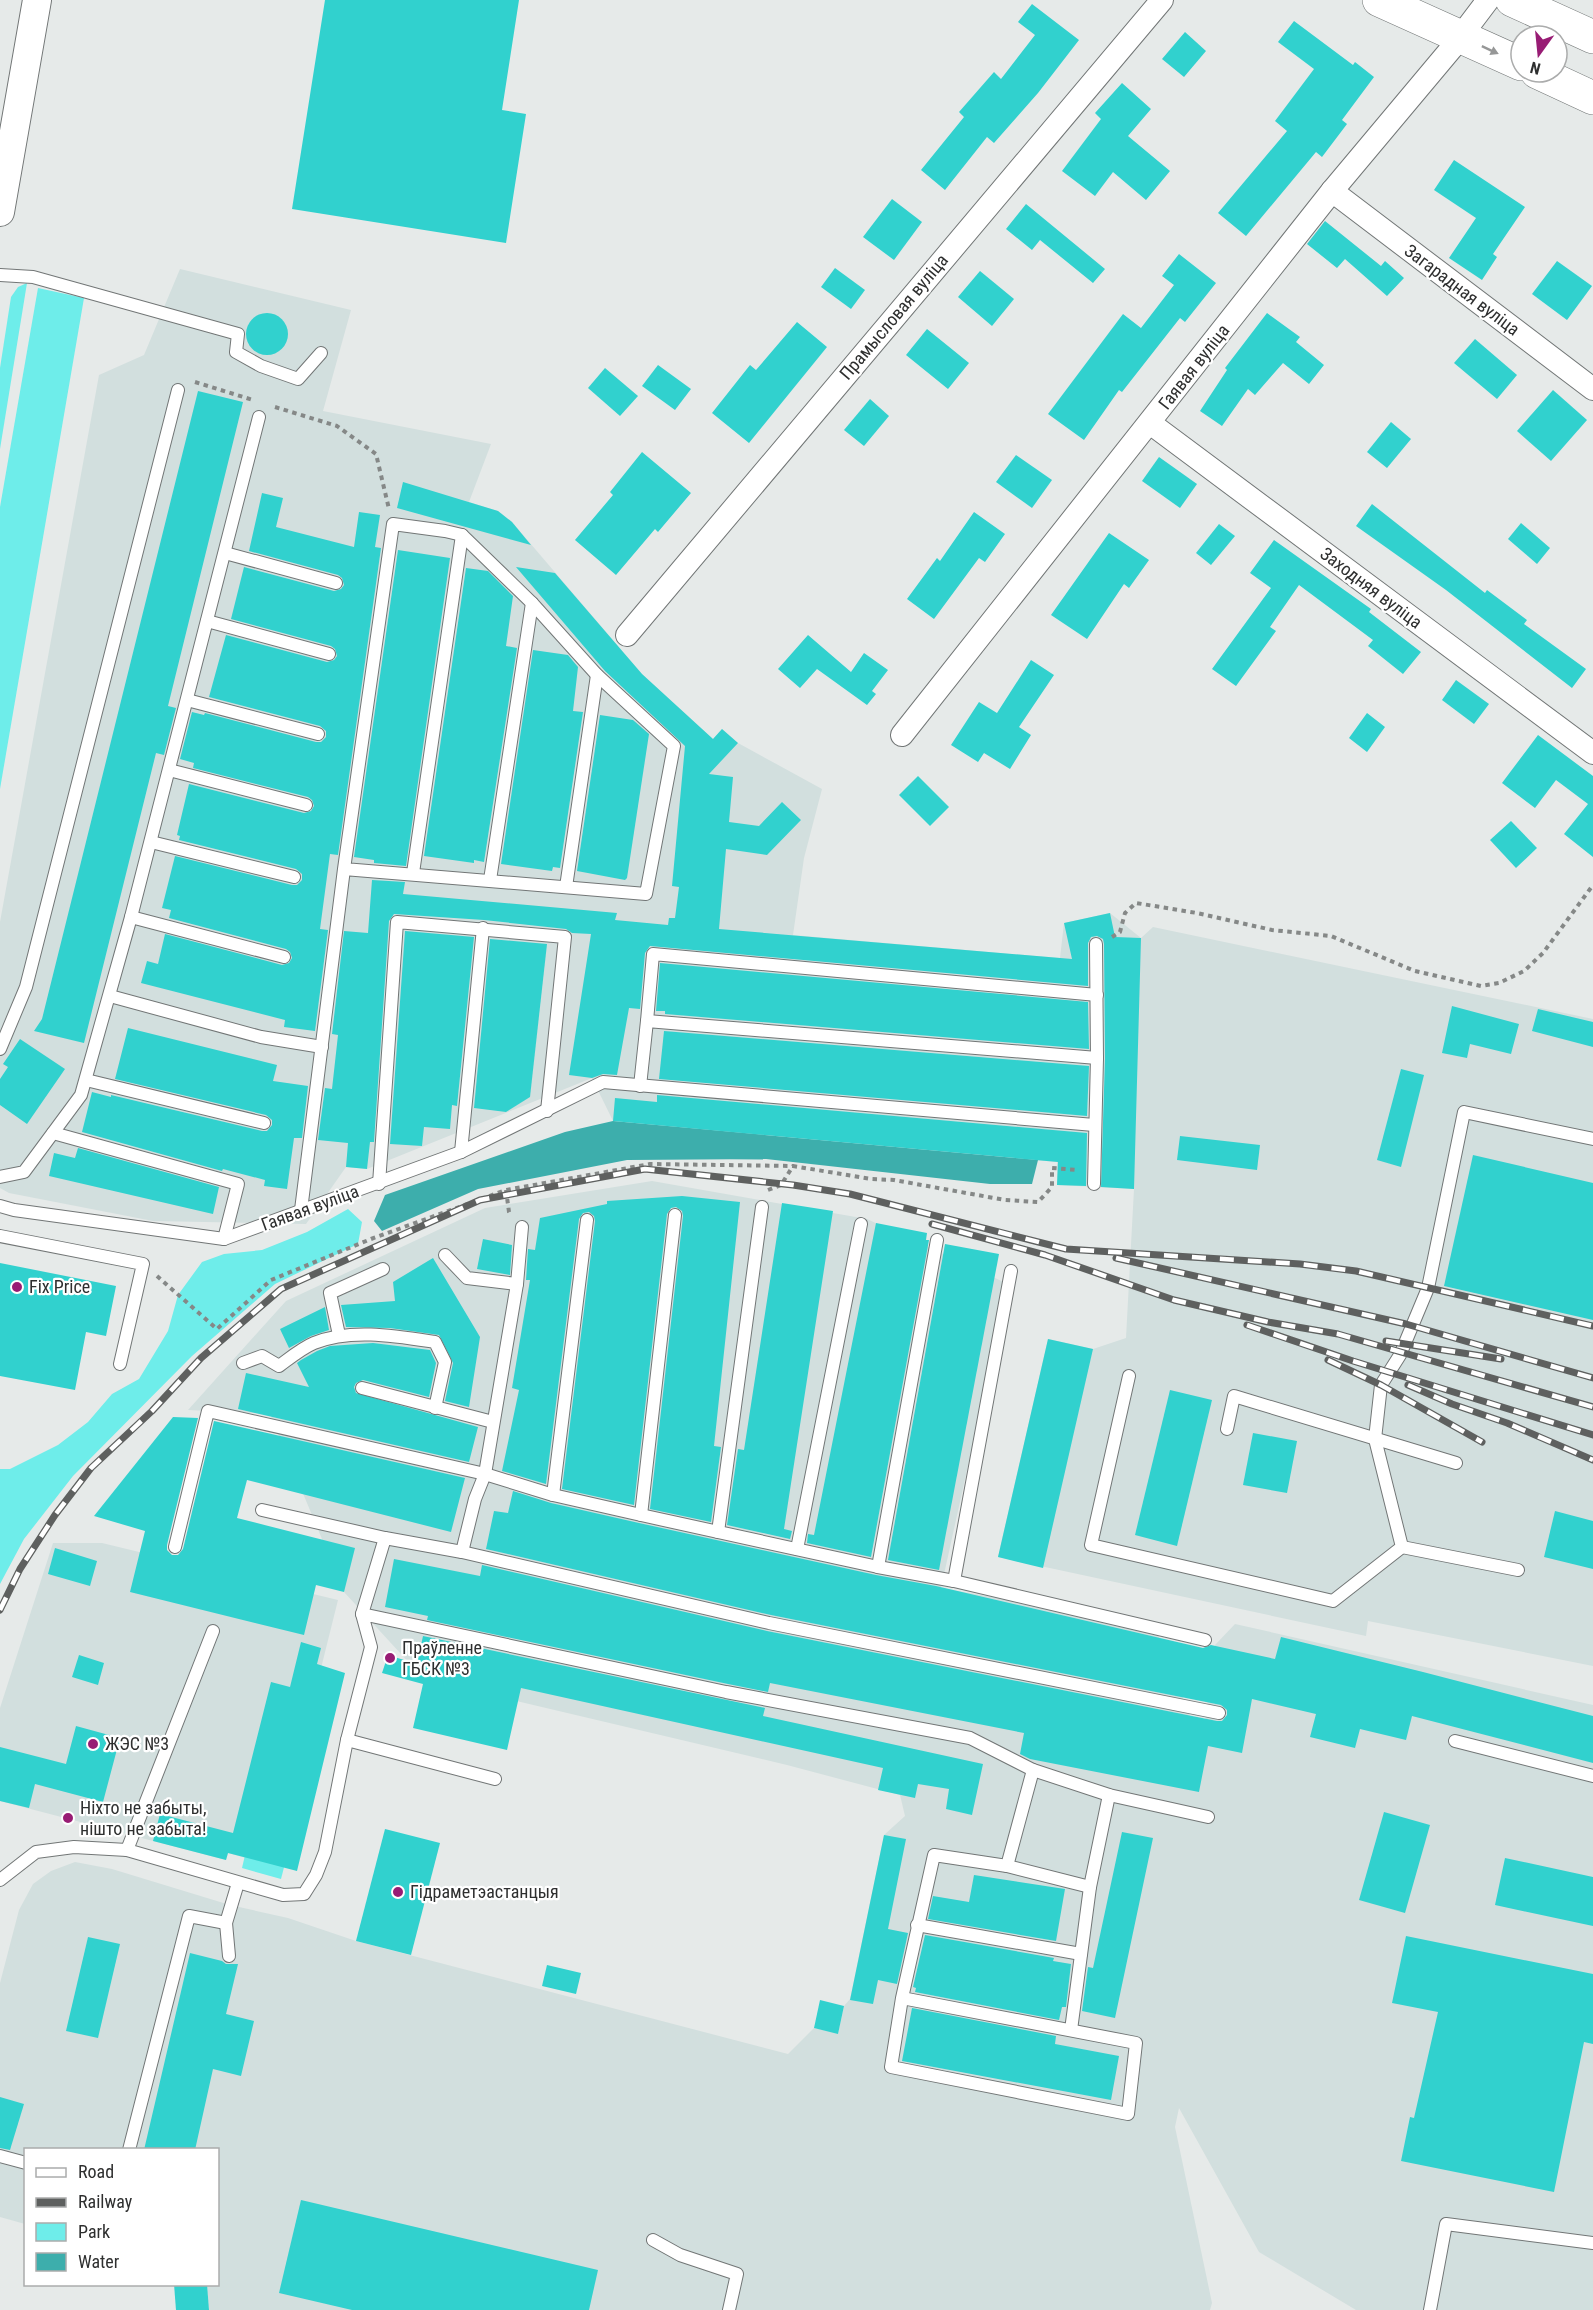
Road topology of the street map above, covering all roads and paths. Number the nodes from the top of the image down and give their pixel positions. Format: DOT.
graph roads {
  1 [pos="37,0"];
  2 [pos="1162,0"];
  3 [pos="1379,0"];
  4 [pos="1488,0"];
  5 [pos="1512,0"];
  6 [pos="1460,36"];
  7 [pos="1593,37"];
  8 [pos="1509,58"];
  9 [pos="1563,84"];
  10 [pos="1593,98"];
  11 [pos="1332,191"];
  12 [pos="0,212"];
  13 [pos="0,275"];
  14 [pos="321,353"];
  15 [pos="1593,389"];
  16 [pos="178,390"];
  17 [pos="262,403"];
  18 [pos="273,406"];
  19 [pos="260,417"];
  20 [pos="1150,423"];
  21 [pos="393,524"];
  22 [pos="462,535"];
  23 [pos="225,553"];
  24 [pos="336,583"];
  25 [pos="532,603"];
  26 [pos="207,621"];
  27 [pos="627,635"];
  28 [pos="329,654"];
  29 [pos="597,675"];
  30 [pos="187,700"];
  31 [pos="318,734"];
  32 [pos="902,735"];
  33 [pos="1593,753"];
  34 [pos="169,770"];
  35 [pos="306,806"];
  36 [pos="151,842"];
  37 [pos="344,869"];
  38 [pos="413,873"];
  39 [pos="294,878"];
  40 [pos="490,880"];
  41 [pos="1593,885"];
  42 [pos="566,887"];
  43 [pos="131,917"];
  44 [pos="483,928"];
  45 [pos="1096,944"];
  46 [pos="284,957"];
  47 [pos="1097,995"];
  48 [pos="110,996"];
  49 [pos="647,1021"];
  50 [pos="322,1047"];
  51 [pos="0,1049"];
  52 [pos="1097,1058"];
  53 [pos="86,1080"];
  54 [pos="640,1086"];
  55 [pos="547,1111"];
  56 [pos="264,1123"];
  57 [pos="1094,1125"];
  58 [pos="53,1133"];
  59 [pos="1593,1139"];
  60 [pos="461,1152"];
  61 [pos="794,1166"];
  62 [pos="1094,1170"];
  63 [pos="0,1177"];
  64 [pos="379,1184"];
  65 [pos="1094,1184"];
  66 [pos="506,1190"];
  67 [pos="0,1206"];
  68 [pos="762,1207"];
  69 [pos="301,1210"];
  70 [pos="509,1212"];
  71 [pos="675,1215"];
  72 [pos="587,1220"];
  73 [pos="861,1224"];
  74 [pos="522,1227"];
  75 [pos="0,1236"];
  76 [pos="224,1239"];
  77 [pos="938,1240"];
  78 [pos="445,1255"];
  79 [pos="143,1264"];
  80 [pos="383,1269"];
  81 [pos="1011,1271"];
  82 [pos="517,1284"];
  83 [pos="339,1335"];
  84 [pos="243,1363"];
  85 [pos="120,1364"];
  86 [pos="1129,1376"];
  87 [pos="362,1388"];
  88 [pos="435,1408"];
  89 [pos="493,1422"];
  90 [pos="1227,1429"];
  91 [pos="1375,1438"];
  92 [pos="1456,1463"];
  93 [pos="485,1474"];
  94 [pos="553,1495"];
  95 [pos="262,1510"];
  96 [pos="641,1515"];
  97 [pos="718,1532"];
  98 [pos="385,1538"];
  99 [pos="176,1547"];
  100 [pos="1402,1547"];
  101 [pos="797,1549"];
  102 [pos="462,1551"];
  103 [pos="878,1567"];
  104 [pos="1518,1570"];
  105 [pos="954,1581"];
  106 [pos="362,1614"];
  107 [pos="213,1630"];
  108 [pos="1205,1640"];
  109 [pos="1219,1713"];
  110 [pos="347,1740"];
  111 [pos="1455,1741"];
  112 [pos="1033,1770"];
  113 [pos="1593,1776"];
  114 [pos="495,1779"];
  115 [pos="1109,1795"];
  116 [pos="1208,1817"];
  117 [pos="127,1850"];
  118 [pos="1007,1866"];
  119 [pos="0,1880"];
  120 [pos="238,1883"];
  121 [pos="1090,1887"];
  122 [pos="226,1923"];
  123 [pos="917,1925"];
  124 [pos="1081,1954"];
  125 [pos="230,1956"];
  126 [pos="902,1998"];
  127 [pos="1071,2030"];
  128 [pos="130,2148"];
  129 [pos="0,2156"];
  130 [pos="24,2162"];
  131 [pos="653,2240"];
  132 [pos="1593,2243"];
  133 [pos="729,2310"];
  134 [pos="1431,2310"];
  1 -- 12 [label="street"];
  2 -- 27 [label="street, Прамысловая вуліца"];
  3 -- 6 [label="main road"];
  4 -- 6 [label="street, Гаявая вуліца"];
  5 -- 7 [label="main road"];
  6 -- 8 [label="main road, one-way"];
  6 -- 11 [label="street, Гаявая вуліца"];
  9 -- 10 [label="main road"];
  11 -- 15 [label="street, Загарадная вуліца"];
  11 -- 20 [label="street, Гаявая вуліца"];
  13 -- 14 [label="lane"];
  16 -- 17 [label="path"];
  16 -- 51 [label="lane"];
  18 -- 21 [label="path"];
  19 -- 23 [label="lane"];
  20 -- 32 [label="street, Гаявая вуліца"];
  20 -- 33 [label="street, Заходняя вуліца"];
  21 -- 22 [label="lane"];
  21 -- 37 [label="lane"];
  22 -- 25 [label="lane"];
  22 -- 38 [label="lane"];
  23 -- 24 [label="lane"];
  23 -- 26 [label="lane"];
  25 -- 29 [label="lane"];
  25 -- 40 [label="lane"];
  26 -- 28 [label="lane"];
  26 -- 30 [label="lane"];
  29 -- 42 [label="lane"];
  29 -- 42 [label="lane"];
  30 -- 31 [label="lane"];
  30 -- 34 [label="lane"];
  34 -- 35 [label="lane"];
  34 -- 36 [label="lane"];
  36 -- 39 [label="lane"];
  36 -- 43 [label="lane"];
  37 -- 38 [label="lane"];
  37 -- 50 [label="lane"];
  38 -- 40 [label="lane"];
  40 -- 42 [label="lane"];
  41 -- 45 [label="path"];
  43 -- 46 [label="lane"];
  43 -- 48 [label="lane"];
  44 -- 55 [label="lane"];
  44 -- 60 [label="lane"];
  44 -- 64 [label="lane"];
  45 -- 47 [label="lane"];
  47 -- 49 [label="lane"];
  47 -- 52 [label="lane"];
  48 -- 50 [label="lane"];
  48 -- 53 [label="lane"];
  49 -- 52 [label="lane"];
  49 -- 54 [label="lane"];
  50 -- 69 [label="lane"];
  52 -- 57 [label="lane"];
  53 -- 56 [label="lane"];
  53 -- 58 [label="lane"];
  54 -- 55 [label="lane, Гаявая вуліца"];
  54 -- 57 [label="lane"];
  55 -- 60 [label="lane, Гаявая вуліца"];
  57 -- 62 [label="lane"];
  58 -- 63 [label="lane"];
  58 -- 76 [label="lane"];
  59 -- 91 [label="lane"];
  60 -- 64 [label="lane, Гаявая вуліца"];
  61 -- 62 [label="path"];
  61 -- 66 [label="path"];
  61 -- 68 [label="path"];
  62 -- 65 [label="lane"];
  64 -- 69 [label="lane, Гаявая вуліца"];
  66 -- 70 [label="path"];
  66 -- 79 [label="path"];
  67 -- 76 [label="lane, Гаявая вуліца"];
  68 -- 97 [label="lane"];
  69 -- 76 [label="lane, Гаявая вуліца"];
  71 -- 96 [label="lane"];
  72 -- 94 [label="lane"];
  73 -- 101 [label="lane"];
  74 -- 82 [label="lane"];
  75 -- 79 [label="lane"];
  77 -- 103 [label="lane"];
  78 -- 82 [label="lane"];
  79 -- 85 [label="lane"];
  80 -- 83 [label="lane"];
  81 -- 105 [label="lane"];
  82 -- 89 [label="lane"];
  83 -- 84 [label="lane"];
  83 -- 88 [label="lane"];
  86 -- 100 [label="lane"];
  87 -- 88 [label="lane"];
  88 -- 89 [label="lane"];
  89 -- 93 [label="lane"];
  90 -- 91 [label="lane"];
  91 -- 92 [label="lane"];
  91 -- 100 [label="lane"];
  93 -- 94 [label="lane"];
  93 -- 99 [label="lane"];
  93 -- 102 [label="lane"];
  94 -- 96 [label="lane"];
  95 -- 98 [label="lane"];
  96 -- 97 [label="lane"];
  97 -- 101 [label="lane"];
  98 -- 102 [label="lane"];
  98 -- 106 [label="lane"];
  100 -- 104 [label="lane"];
  101 -- 103 [label="lane"];
  102 -- 109 [label="lane"];
  103 -- 105 [label="lane"];
  105 -- 108 [label="lane"];
  106 -- 110 [label="lane"];
  106 -- 112 [label="lane"];
  107 -- 117 [label="lane"];
  110 -- 114 [label="lane"];
  110 -- 120 [label="lane"];
  111 -- 113 [label="lane"];
  112 -- 115 [label="lane"];
  112 -- 118 [label="lane"];
  115 -- 116 [label="lane"];
  115 -- 121 [label="lane"];
  117 -- 119 [label="lane"];
  117 -- 120 [label="lane"];
  118 -- 121 [label="lane"];
  118 -- 123 [label="lane"];
  120 -- 122 [label="lane"];
  121 -- 124 [label="lane"];
  122 -- 125 [label="lane"];
  122 -- 128 [label="lane"];
  123 -- 124 [label="lane"];
  123 -- 126 [label="lane"];
  124 -- 127 [label="lane"];
  126 -- 127 [label="lane"];
  126 -- 127 [label="lane"];
  129 -- 130 [label="lane"];
  131 -- 133 [label="lane"];
  132 -- 134 [label="lane"];
}
